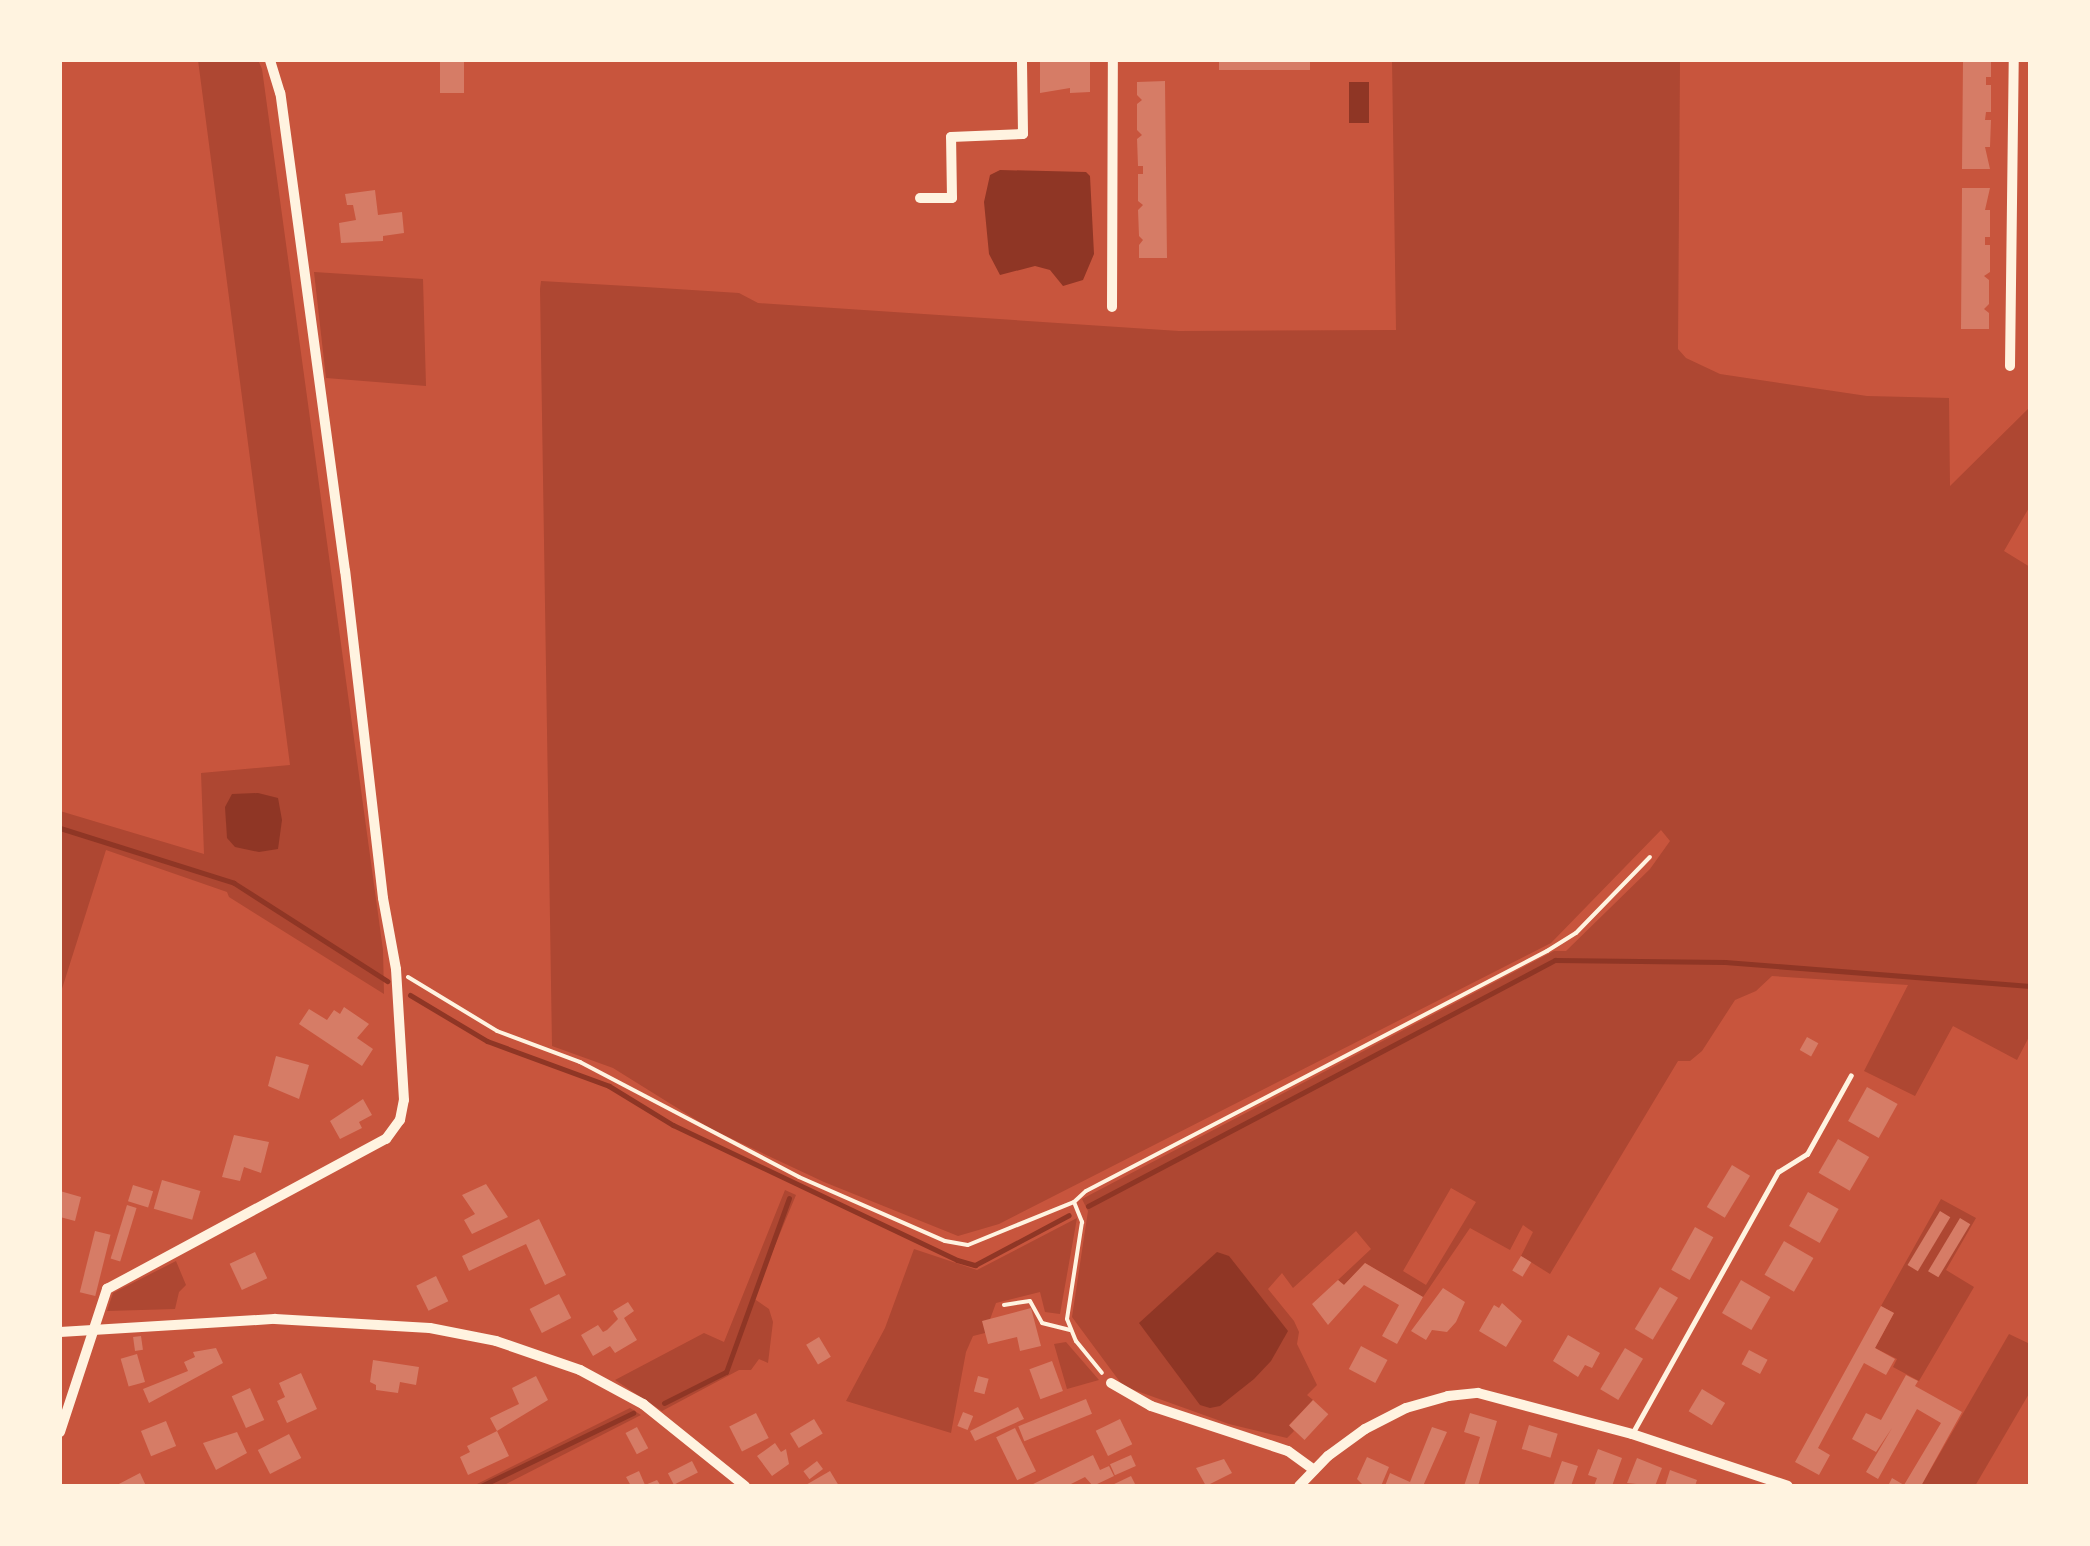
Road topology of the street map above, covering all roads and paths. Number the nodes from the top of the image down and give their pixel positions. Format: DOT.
graph roads {
  1 [pos="270,60"];
  2 [pos="1022,60"];
  3 [pos="1114,60"];
  4 [pos="2014,60"];
  5 [pos="920,198"];
  6 [pos="1112,307"];
  7 [pos="2010,366"];
  8 [pos="1650,857"];
  9 [pos="396,969"];
  10 [pos="1850,1075"];
  11 [pos="1074,1202"];
  12 [pos="1004,1305"];
  13 [pos="90,1330"];
  14 [pos="1070,1330"];
  15 [pos="60,1332"];
  16 [pos="1111,1383"];
  17 [pos="60,1432"];
  18 [pos="1632,1434"];
  19 [pos="1314,1470"];
  20 [pos="745,1486"];
  21 [pos="1300,1486"];
  22 [pos="1788,1486"];
  1 -- 9 [label="street"];
  2 -- 5 [label="street"];
  3 -- 6 [label="street"];
  4 -- 7 [label="street"];
  8 -- 11 [label="path"];
  9 -- 11 [label="path"];
  9 -- 13 [label="street"];
  10 -- 18 [label="lane"];
  11 -- 14 [label="path"];
  12 -- 14 [label="path"];
  13 -- 15 [label="street"];
  13 -- 17 [label="street"];
  13 -- 20 [label="street"];
  14 -- 16 [label="path"];
  16 -- 19 [label="street"];
  18 -- 19 [label="street"];
  18 -- 22 [label="street"];
  19 -- 21 [label="street"];
}
